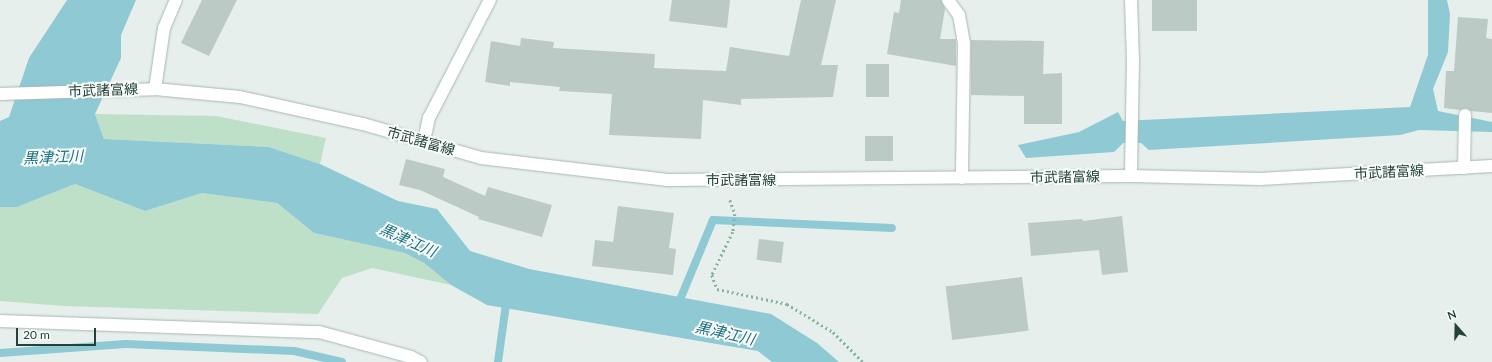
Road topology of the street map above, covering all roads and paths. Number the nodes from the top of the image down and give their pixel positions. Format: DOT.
graph roads {
  1 [pos="176,0"];
  2 [pos="490,0"];
  3 [pos="948,0"];
  4 [pos="1131,0"];
  5 [pos="155,89"];
  6 [pos="0,94"];
  7 [pos="1465,115"];
  8 [pos="424,141"];
  9 [pos="1492,166"];
  10 [pos="1464,168"];
  11 [pos="1131,176"];
  12 [pos="962,178"];
  13 [pos="735,214"];
  14 [pos="0,321"];
  15 [pos="421,362"];
  16 [pos="863,362"];
  1 -- 5 [label="main road"];
  2 -- 8 [label="main road"];
  3 -- 12 [label="main road"];
  4 -- 11 [label="main road"];
  5 -- 6 [label="main road, 市武諸富線"];
  5 -- 8 [label="main road, 市武諸富線"];
  7 -- 10 [label="main road"];
  8 -- 12 [label="main road, 市武諸富線"];
  9 -- 10 [label="main road, 市武諸富線"];
  10 -- 11 [label="main road, 市武諸富線"];
  11 -- 12 [label="main road, 市武諸富線"];
  13 -- 16 [label="path"];
  14 -- 15 [label="main road"];
}
